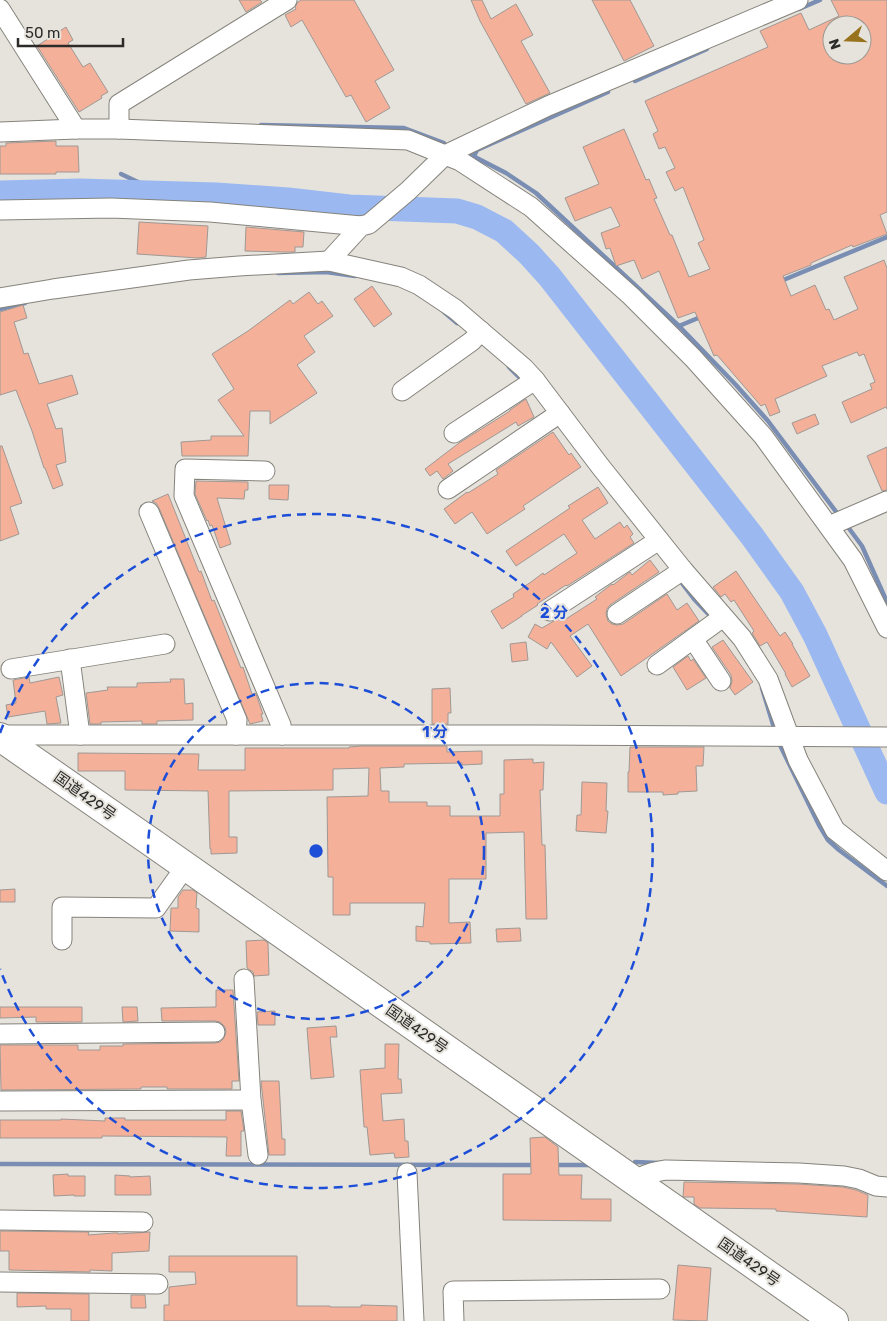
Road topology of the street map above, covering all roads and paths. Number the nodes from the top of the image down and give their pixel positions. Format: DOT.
graph roads {
  1 [pos="798,0"];
  2 [pos="279,2"];
  3 [pos="0,8"];
  4 [pos="73,124"];
  5 [pos="118,124"];
  6 [pos="0,132"];
  7 [pos="445,155"];
  8 [pos="0,210"];
  9 [pos="365,225"];
  10 [pos="329,261"];
  11 [pos="0,298"];
  12 [pos="476,336"];
  13 [pos="529,384"];
  14 [pos="402,391"];
  15 [pos="555,417"];
  16 [pos="454,433"];
  17 [pos="265,471"];
  18 [pos="448,489"];
  19 [pos="887,501"];
  20 [pos="149,512"];
  21 [pos="837,523"];
  22 [pos="654,543"];
  23 [pos="678,573"];
  24 [pos="550,612"];
  25 [pos="617,614"];
  26 [pos="718,621"];
  27 [pos="887,628"];
  28 [pos="693,639"];
  29 [pos="165,644"];
  30 [pos="70,659"];
  31 [pos="657,665"];
  32 [pos="11,669"];
  33 [pos="721,681"];
  34 [pos="80,730"];
  35 [pos="236,730"];
  36 [pos="281,730"];
  37 [pos="0,736"];
  38 [pos="781,736"];
  39 [pos="881,737"];
  40 [pos="186,866"];
  41 [pos="887,871"];
  42 [pos="62,940"];
  43 [pos="244,979"];
  44 [pos="215,1032"];
  45 [pos="0,1034"];
  46 [pos="251,1100"];
  47 [pos="0,1101"];
  48 [pos="258,1155"];
  49 [pos="407,1173"];
  50 [pos="634,1182"];
  51 [pos="887,1187"];
  52 [pos="0,1220"];
  53 [pos="143,1222"];
  54 [pos="0,1282"];
  55 [pos="158,1284"];
  56 [pos="660,1289"];
  57 [pos="414,1321"];
  58 [pos="454,1321"];
  59 [pos="834,1321"];
  1 -- 7 [label="street"];
  2 -- 5 [label="street"];
  3 -- 4 [label="street"];
  4 -- 5 [label="street"];
  4 -- 6 [label="street"];
  5 -- 7 [label="street"];
  7 -- 9 [label="street"];
  7 -- 21 [label="street"];
  8 -- 9 [label="street"];
  9 -- 10 [label="street"];
  10 -- 11 [label="street"];
  10 -- 12 [label="street"];
  12 -- 13 [label="street"];
  12 -- 14 [label="street"];
  13 -- 15 [label="street"];
  13 -- 16 [label="street"];
  15 -- 18 [label="street"];
  15 -- 22 [label="street"];
  17 -- 36 [label="street"];
  19 -- 21 [label="street"];
  20 -- 35 [label="street"];
  21 -- 27 [label="street"];
  22 -- 23 [label="street"];
  22 -- 24 [label="street"];
  23 -- 25 [label="street"];
  23 -- 26 [label="street"];
  26 -- 28 [label="street"];
  26 -- 38 [label="street"];
  28 -- 31 [label="street"];
  28 -- 33 [label="street"];
  29 -- 30 [label="street"];
  30 -- 32 [label="street"];
  30 -- 34 [label="street"];
  34 -- 35 [label="street"];
  34 -- 37 [label="street"];
  35 -- 36 [label="street"];
  36 -- 38 [label="street"];
  37 -- 40 [label="highway, 国道429号"];
  38 -- 39 [label="street"];
  38 -- 41 [label="street"];
  40 -- 42 [label="street"];
  40 -- 50 [label="highway, 国道429号"];
  43 -- 46 [label="street"];
  44 -- 45 [label="street"];
  46 -- 47 [label="street"];
  46 -- 48 [label="street"];
  49 -- 57 [label="street"];
  50 -- 51 [label="street"];
  50 -- 59 [label="highway, 国道429号"];
  52 -- 53 [label="street"];
  54 -- 55 [label="street"];
  56 -- 58 [label="street"];
}
